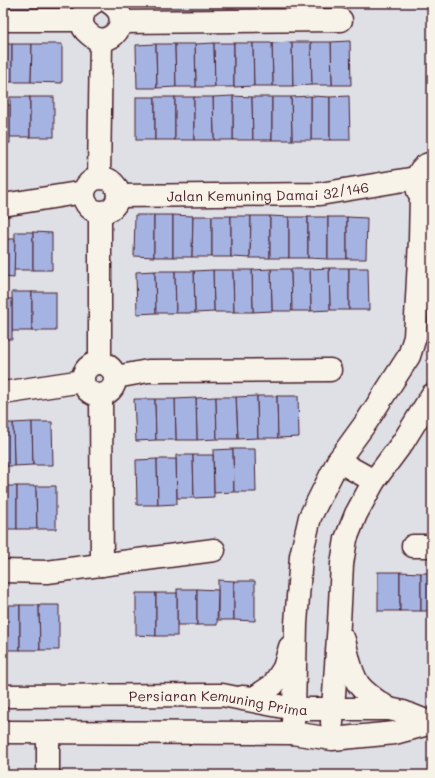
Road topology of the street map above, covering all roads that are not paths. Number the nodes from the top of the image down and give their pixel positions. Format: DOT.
graph roads {
  1 [pos="110,3"];
  2 [pos="87,11"];
  3 [pos="3,20"];
  4 [pos="341,20"];
  5 [pos="121,22"];
  6 [pos="101,40"];
  7 [pos="432,162"];
  8 [pos="91,185"];
  9 [pos="423,192"];
  10 [pos="118,196"];
  11 [pos="3,205"];
  12 [pos="100,213"];
  13 [pos="108,370"];
  14 [pos="330,370"];
  15 [pos="83,381"];
  16 [pos="3,393"];
  17 [pos="101,395"];
  18 [pos="432,395"];
  19 [pos="338,461"];
  20 [pos="374,481"];
  21 [pos="214,550"];
  22 [pos="102,565"];
  23 [pos="3,571"];
  24 [pos="339,623"];
  25 [pos="296,624"];
  26 [pos="222,695"];
  27 [pos="3,696"];
  28 [pos="294,709"];
  29 [pos="332,709"];
  30 [pos="389,709"];
  31 [pos="431,723"];
  32 [pos="3,732"];
  33 [pos="48,732"];
  34 [pos="292,733"];
  35 [pos="332,739"];
  36 [pos="48,775"];
  1 -- 5 [label="street"];
  2 -- 3 [label="street"];
  2 -- 6 [label="street"];
  4 -- 5 [label="street"];
  5 -- 6 [label="street"];
  6 -- 8 [label="street"];
  7 -- 9 [label="street"];
  8 -- 10 [label="street"];
  8 -- 11 [label="street"];
  8 -- 12 [label="street"];
  9 -- 10 [label="street, Jalan Kemuning Damai 32/146"];
  9 -- 19 [label="street"];
  10 -- 12 [label="street"];
  12 -- 13 [label="street"];
  13 -- 14 [label="street"];
  13 -- 15 [label="street"];
  13 -- 17 [label="street"];
  15 -- 16 [label="street"];
  15 -- 17 [label="street"];
  17 -- 22 [label="street"];
  18 -- 20 [label="street"];
  19 -- 20 [label="street"];
  19 -- 25 [label="street"];
  20 -- 24 [label="street"];
  21 -- 22 [label="street"];
  22 -- 23 [label="street"];
  24 -- 29 [label="street"];
  24 -- 30 [label="street"];
  25 -- 26 [label="street"];
  25 -- 28 [label="street"];
  26 -- 27 [label="street, Persiaran Kemuning Prima"];
  26 -- 28 [label="street, Persiaran Kemuning Prima"];
  28 -- 29 [label="street, Persiaran Kemuning Prima"];
  28 -- 34 [label="street"];
  29 -- 30 [label="street, Persiaran Kemuning Prima"];
  29 -- 35 [label="street"];
  30 -- 31 [label="street, Persiaran Kemuning Prima"];
  31 -- 35 [label="street, Persiaran Kemuning Prima"];
  32 -- 33 [label="street, Persiaran Kemuning Prima"];
  33 -- 34 [label="street, Persiaran Kemuning Prima"];
  33 -- 36 [label="street"];
  34 -- 35 [label="street, Persiaran Kemuning Prima"];
}
